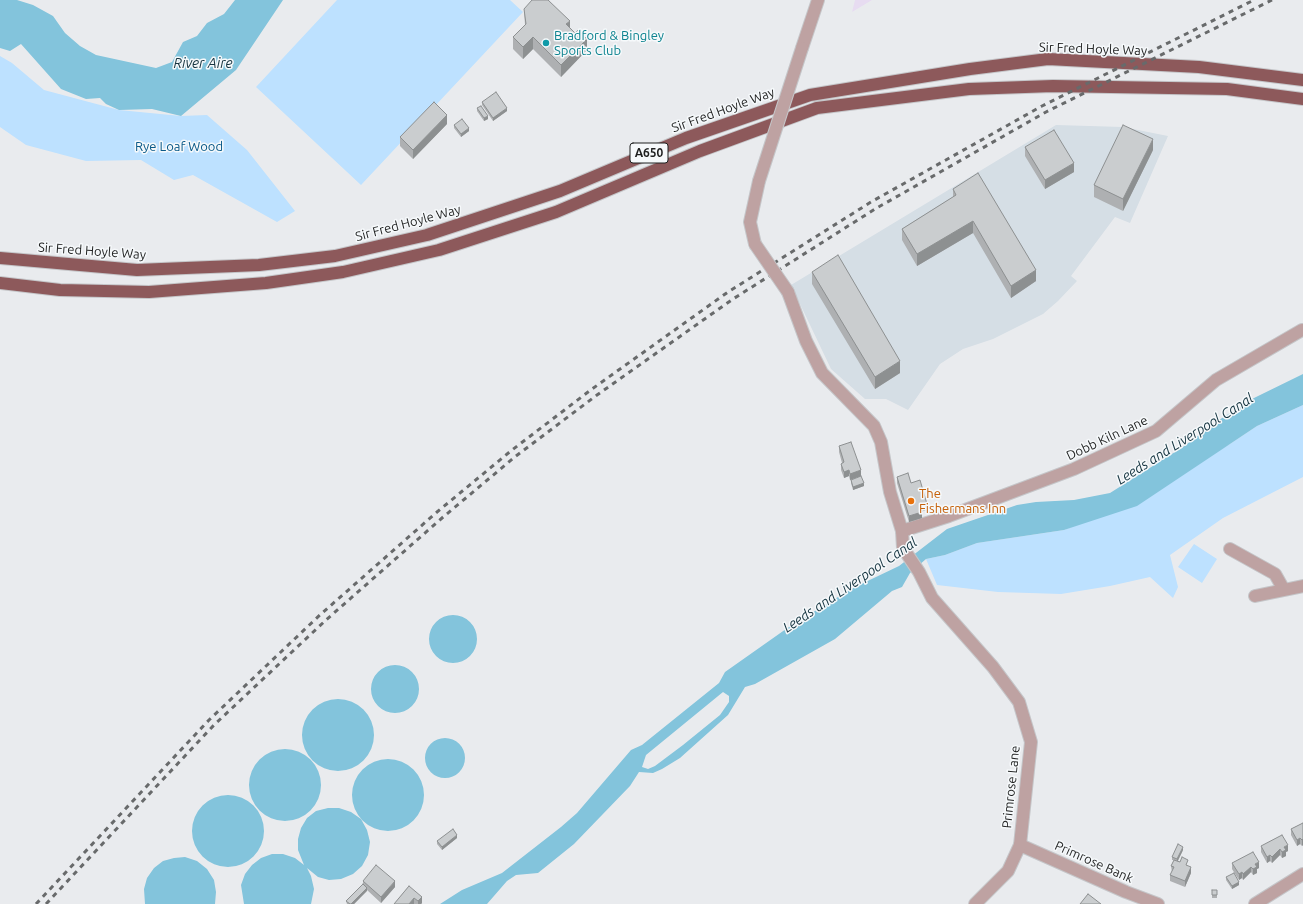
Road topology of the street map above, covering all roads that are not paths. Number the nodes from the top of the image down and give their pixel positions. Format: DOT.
graph roads {
  1 [pos="818,0"];
  2 [pos="1303,80"];
  3 [pos="1303,99"];
  4 [pos="0,258"];
  5 [pos="0,282"];
  6 [pos="1302,330"];
  7 [pos="902,531"];
  8 [pos="1230,549"];
  9 [pos="1303,586"];
  10 [pos="1284,590"];
  11 [pos="1255,596"];
  12 [pos="1020,845"];
  13 [pos="1303,874"];
  14 [pos="975,904"];
  15 [pos="1158,904"];
  16 [pos="1255,904"];
  1 -- 7 [label="street, bridge"];
  2 -- 4 [label="highway, Sir Fred Hoyle Way / A650"];
  3 -- 5 [label="highway, A650"];
  6 -- 7 [label="street, Dobb Kiln Lane"];
  7 -- 12 [label="street, Primrose Lane"];
  8 -- 10 [label="street"];
  9 -- 10 [label="street"];
  10 -- 11 [label="street"];
  12 -- 14 [label="street, Primrose Lane"];
  12 -- 15 [label="street, Primrose Bank"];
  13 -- 16 [label="street"];
}
